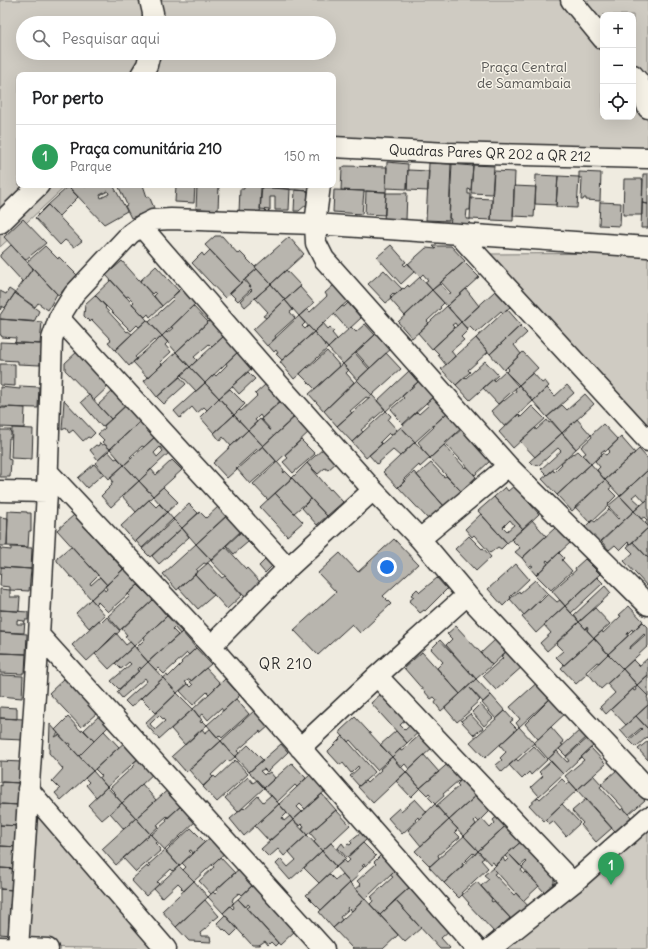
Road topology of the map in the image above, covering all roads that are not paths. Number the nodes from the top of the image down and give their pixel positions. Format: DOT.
graph roads {
  1 [pos="150,0"];
  2 [pos="571,0"];
  3 [pos="152,16"];
  4 [pos="600,35"];
  5 [pos="148,60"];
  6 [pos="143,72"];
  7 [pos="636,79"];
  8 [pos="648,108"];
  9 [pos="336,148"];
  10 [pos="648,158"];
  11 [pos="36,188"];
  12 [pos="320,188"];
  13 [pos="0,223"];
  14 [pos="315,224"];
  15 [pos="141,226"];
  16 [pos="458,234"];
  17 [pos="648,247"];
  18 [pos="59,318"];
  19 [pos="648,441"];
  20 [pos="508,466"];
  21 [pos="48,472"];
  22 [pos="373,490"];
  23 [pos="0,491"];
  24 [pos="47,492"];
  25 [pos="420,539"];
  26 [pos="288,568"];
  27 [pos="467,595"];
  28 [pos="648,605"];
  29 [pos="39,635"];
  30 [pos="211,646"];
  31 [pos="377,676"];
  32 [pos="300,748"];
  33 [pos="28,789"];
  34 [pos="648,789"];
  35 [pos="648,817"];
  36 [pos="573,883"];
  37 [pos="9,947"];
  38 [pos="48,949"];
  39 [pos="166,949"];
  40 [pos="324,949"];
  41 [pos="477,949"];
  42 [pos="490,949"];
  1 -- 3 [label="street"];
  2 -- 4 [label="street"];
  5 -- 6 [label="street"];
  7 -- 8 [label="street"];
  9 -- 10 [label="street, Quadras Pares QR 202 a QR 212"];
  11 -- 13 [label="street"];
  12 -- 14 [label="street"];
  14 -- 15 [label="street"];
  14 -- 16 [label="street"];
  14 -- 20 [label="street"];
  15 -- 18 [label="street"];
  15 -- 22 [label="street"];
  16 -- 17 [label="street"];
  16 -- 19 [label="street"];
  18 -- 21 [label="street"];
  18 -- 26 [label="street"];
  20 -- 25 [label="street"];
  20 -- 28 [label="street"];
  21 -- 24 [label="street"];
  21 -- 30 [label="street"];
  22 -- 25 [label="street"];
  22 -- 26 [label="street"];
  23 -- 24 [label="street"];
  24 -- 29 [label="street"];
  25 -- 27 [label="street"];
  26 -- 30 [label="street"];
  27 -- 31 [label="street"];
  27 -- 34 [label="street"];
  29 -- 33 [label="street"];
  29 -- 40 [label="street"];
  30 -- 32 [label="street"];
  31 -- 32 [label="street"];
  31 -- 36 [label="street"];
  32 -- 41 [label="street"];
  33 -- 37 [label="street"];
  33 -- 39 [label="street"];
  35 -- 36 [label="street"];
  36 -- 42 [label="street"];
  37 -- 38 [label="street"];
}
